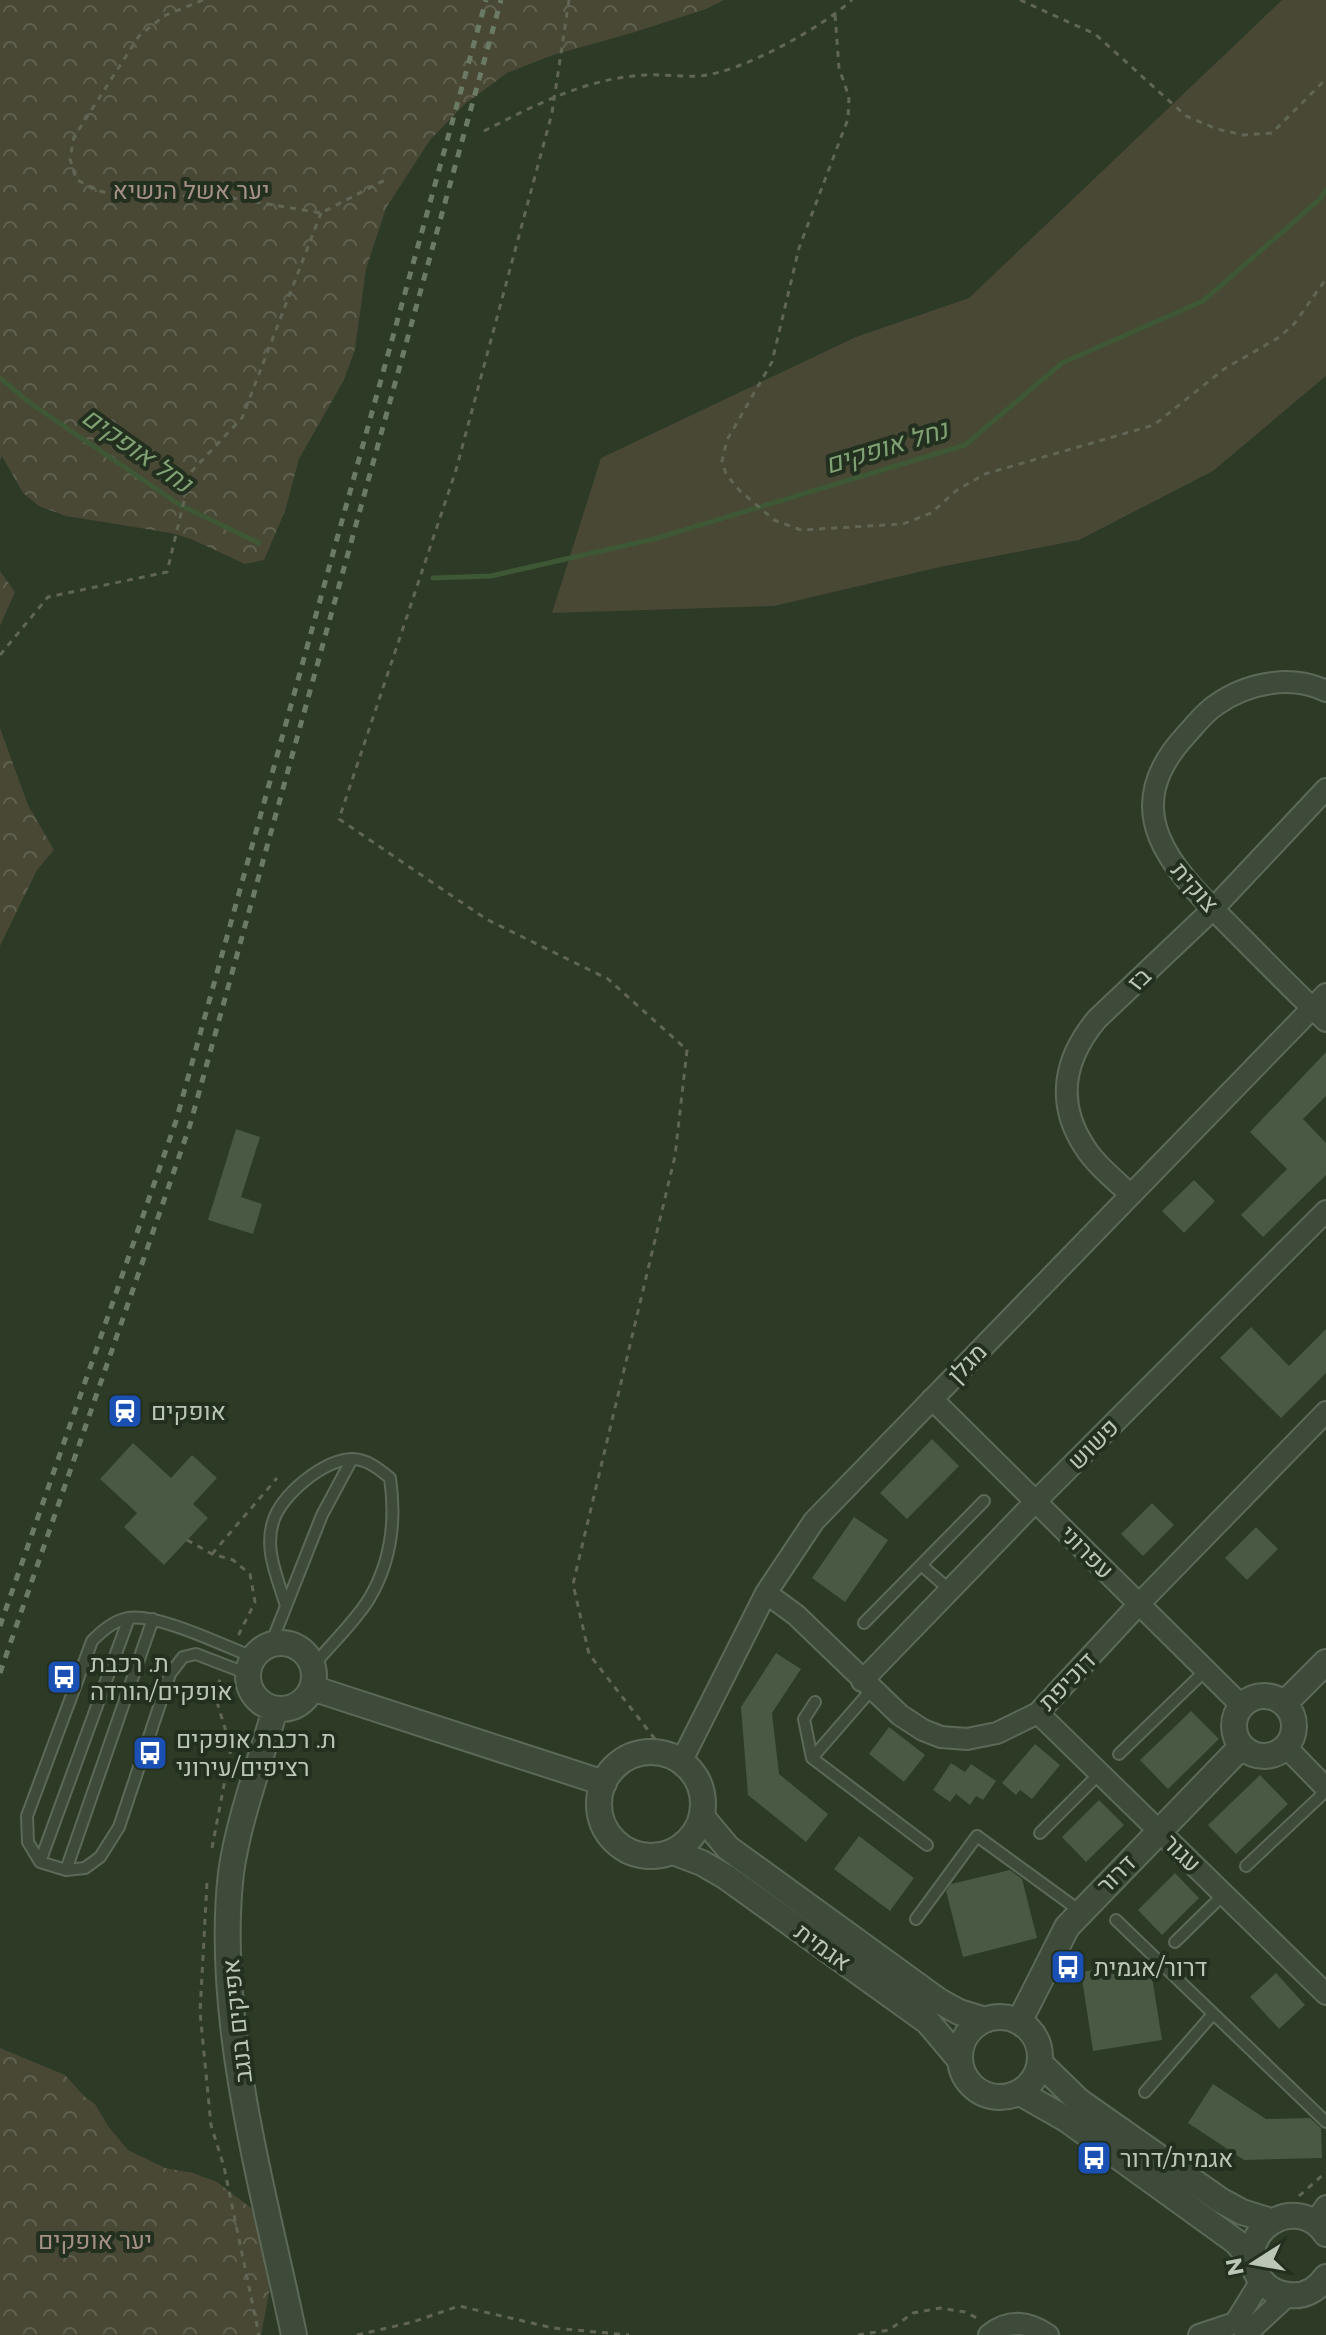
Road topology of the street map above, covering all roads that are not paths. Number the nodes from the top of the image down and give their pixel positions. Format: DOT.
graph roads {
  1 [pos="1326,691"];
  2 [pos="1326,789"];
  3 [pos="1213,909"];
  4 [pos="1321,1008"];
  5 [pos="1131,1195"];
  6 [pos="1326,1211"];
  7 [pos="932,1399"];
  8 [pos="1326,1412"];
  9 [pos="352,1459"];
  10 [pos="984,1501"];
  11 [pos="1036,1501"];
  12 [pos="921,1565"];
  13 [pos="950,1590"];
  14 [pos="766,1593"];
  15 [pos="1139,1604"];
  16 [pos="286,1606"];
  17 [pos="129,1618"];
  18 [pos="153,1619"];
  19 [pos="864,1623"];
  20 [pos="251,1656"];
  21 [pos="1326,1662"];
  22 [pos="1206,1670"];
  23 [pos="312,1677"];
  24 [pos="867,1685"];
  25 [pos="815,1702"];
  26 [pos="1285,1703"];
  27 [pos="1241,1705"];
  28 [pos="275,1709"];
  29 [pos="1038,1713"];
  30 [pos="1241,1747"];
  31 [pos="1286,1747"];
  32 [pos="1119,1754"];
  33 [pos="674,1758"];
  34 [pos="812,1758"];
  35 [pos="1100,1773"];
  36 [pos="604,1783"];
  37 [pos="1326,1789"];
  38 [pos="702,1817"];
  39 [pos="1159,1831"];
  40 [pos="1040,1833"];
  41 [pos="927,1845"];
  42 [pos="673,1852"];
  43 [pos="40,1862"];
  44 [pos="1246,1866"];
  45 [pos="66,1870"];
  46 [pos="1224,1894"];
  47 [pos="1080,1911"];
  48 [pos="916,1919"];
  49 [pos="1116,1920"];
  50 [pos="1175,1942"];
  51 [pos="1326,1994"];
  52 [pos="1213,2014"];
  53 [pos="985,2020"];
  54 [pos="1019,2022"];
  55 [pos="960,2060"];
  56 [pos="1040,2063"];
  57 [pos="1145,2092"];
  58 [pos="1020,2093"];
  59 [pos="1326,2122"];
  60 [pos="1271,2221"];
  61 [pos="1322,2221"];
  62 [pos="1252,2259"];
  63 [pos="1261,2281"];
  64 [pos="1312,2291"];
  65 [pos="992,2332"];
  66 [pos="294,2335"];
  67 [pos="1048,2335"];
  68 [pos="1199,2335"];
  69 [pos="1245,2335"];
  1 -- 3 [label="street, צוקית"];
  2 -- 3 [label="street, בז"];
  3 -- 4 [label="street, צוקית"];
  3 -- 5 [label="street, בז"];
  4 -- 5 [label="street, מגלן"];
  5 -- 7 [label="street, מגלן"];
  6 -- 11 [label="street, פשוש"];
  7 -- 11 [label="street, עפרוני"];
  7 -- 14 [label="street, מגלן"];
  8 -- 15 [label="street, דוכיפת"];
  9 -- 16 [label="lane"];
  9 -- 16 [label="lane"];
  9 -- 23 [label="lane"];
  10 -- 12 [label="lane"];
  11 -- 13 [label="street, פשוש"];
  11 -- 15 [label="street, עפרוני"];
  12 -- 13 [label="lane"];
  12 -- 19 [label="lane"];
  13 -- 24 [label="street, פשוש"];
  14 -- 24 [label="street, דוכיפת"];
  14 -- 33 [label="street, מגלן"];
  15 -- 22 [label="street, עפרוני"];
  15 -- 29 [label="street, דוכיפת"];
  16 -- 20 [label="lane"];
  17 -- 18 [label="lane"];
  17 -- 43 [label="lane"];
  17 -- 43 [label="lane"];
  18 -- 20 [label="lane"];
  18 -- 45 [label="lane"];
  20 -- 23 [label="street"];
  20 -- 28 [label="street"];
  20 -- 45 [label="lane"];
  21 -- 26 [label="street"];
  22 -- 27 [label="street, עפרוני"];
  22 -- 32 [label="lane"];
  23 -- 28 [label="street"];
  23 -- 36 [label="street"];
  24 -- 29 [label="street, דוכיפת"];
  24 -- 34 [label="lane"];
  25 -- 34 [label="lane"];
  26 -- 27 [label="street"];
  26 -- 31 [label="street"];
  27 -- 30 [label="street"];
  28 -- 66 [label="street, אפיקים בנגב"];
  29 -- 35 [label="street, עגור"];
  30 -- 31 [label="street"];
  30 -- 39 [label="street, דרור"];
  31 -- 37 [label="street"];
  33 -- 36 [label="street"];
  33 -- 38 [label="street"];
  34 -- 41 [label="lane"];
  35 -- 39 [label="street, עגור"];
  35 -- 40 [label="lane"];
  36 -- 42 [label="street"];
  37 -- 44 [label="lane"];
  38 -- 42 [label="street"];
  38 -- 53 [label="street, אגמית"];
  39 -- 46 [label="street, עגור"];
  39 -- 47 [label="street, דרור"];
  42 -- 55 [label="street, אגמית"];
  43 -- 45 [label="lane"];
  46 -- 50 [label="lane"];
  46 -- 51 [label="street, עגור"];
  47 -- 48 [label="lane"];
  47 -- 54 [label="street, דרור"];
  49 -- 52 [label="lane"];
  52 -- 57 [label="lane"];
  52 -- 59 [label="lane"];
  53 -- 54 [label="street"];
  53 -- 55 [label="street"];
  54 -- 56 [label="street"];
  55 -- 58 [label="street"];
  56 -- 58 [label="street"];
  56 -- 60 [label="street"];
  58 -- 62 [label="street"];
  60 -- 61 [label="street"];
  60 -- 62 [label="street"];
  62 -- 63 [label="street"];
  63 -- 64 [label="street"];
  63 -- 68 [label="street"];
  64 -- 69 [label="street"];
  65 -- 67 [label="street"];
}
